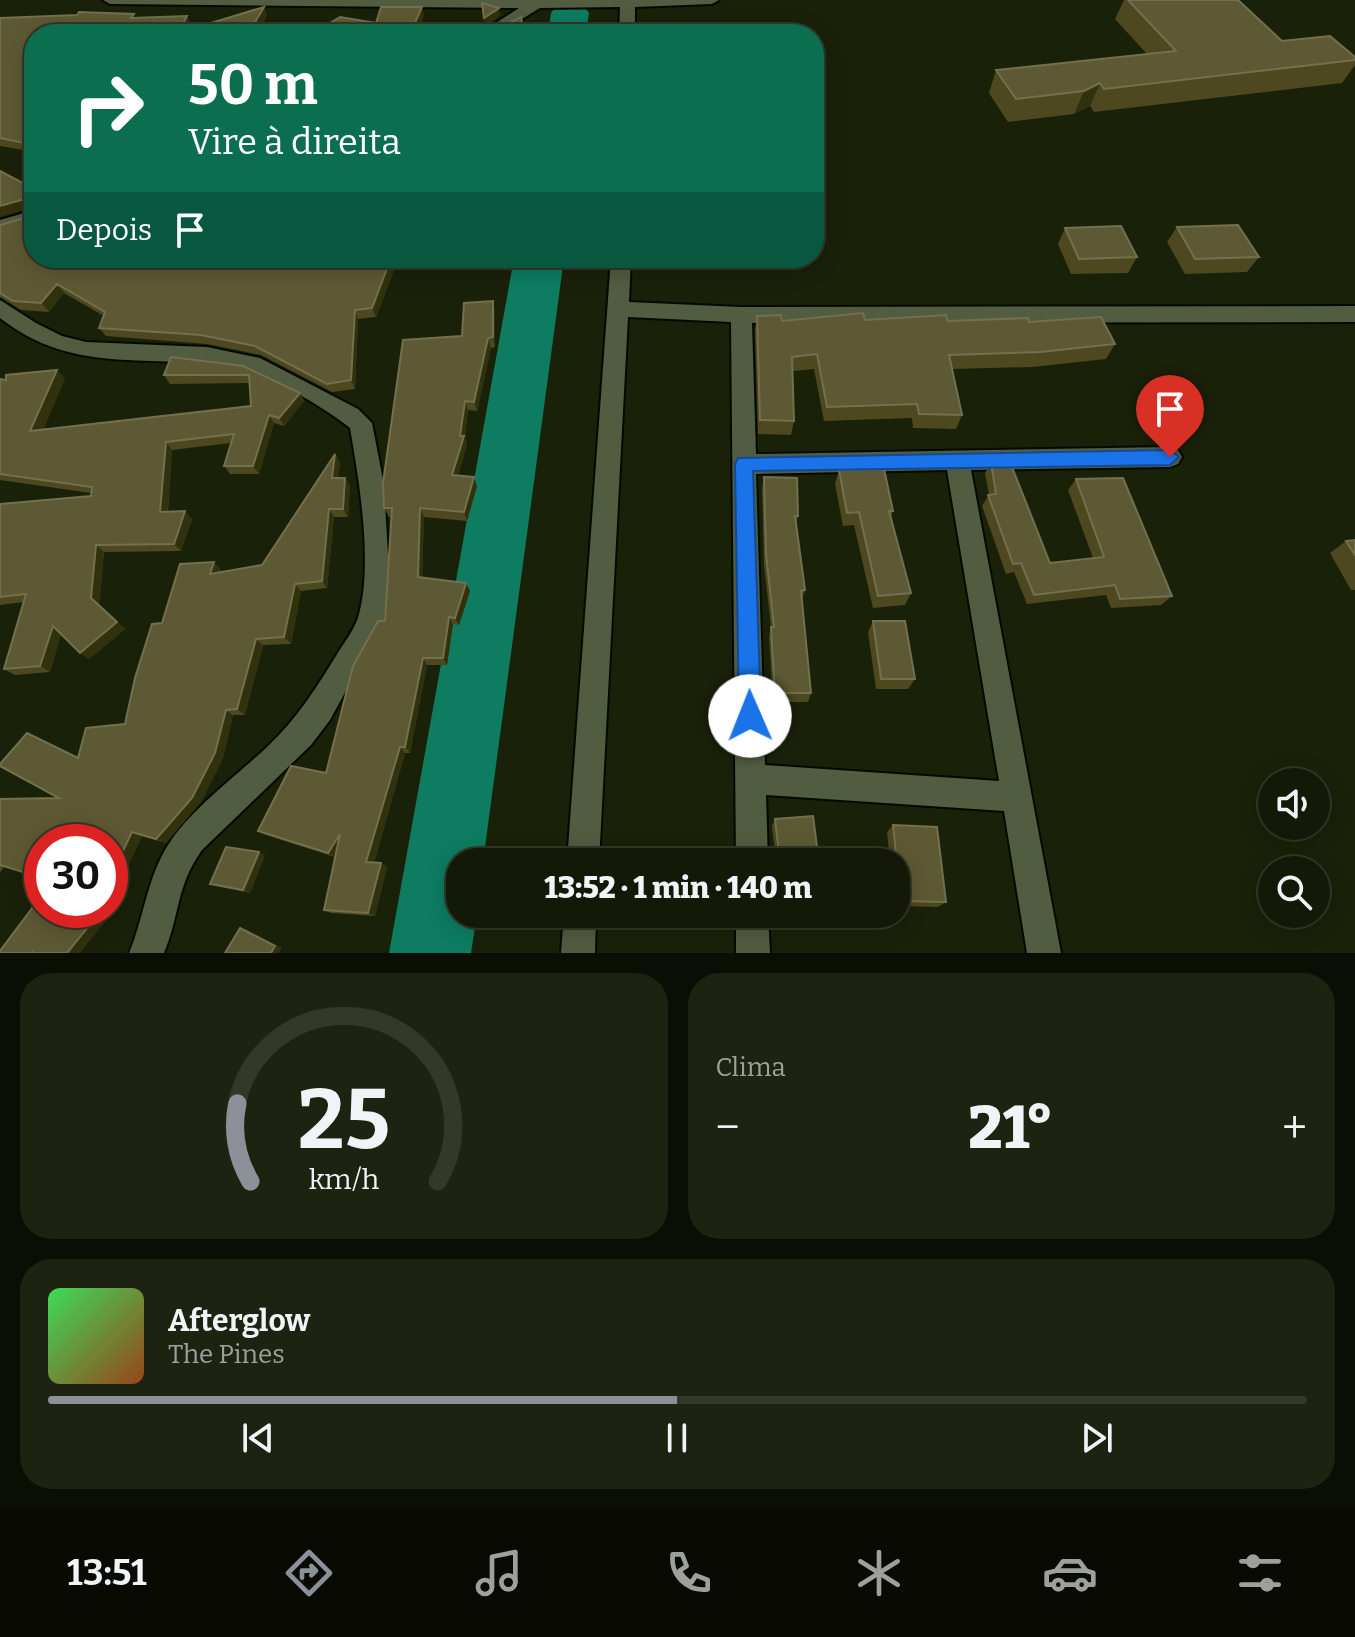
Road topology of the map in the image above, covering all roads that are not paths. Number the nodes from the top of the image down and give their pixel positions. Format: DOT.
graph roads {
  1 [pos="110,0"];
  2 [pos="712,0"];
  3 [pos="538,3"];
  4 [pos="628,4"];
  5 [pos="503,24"];
  6 [pos="627,24"];
  7 [pos="24,219"];
  8 [pos="0,227"];
  9 [pos="621,268"];
  10 [pos="0,307"];
  11 [pos="619,309"];
  12 [pos="1355,314"];
  13 [pos="741,315"];
  14 [pos="1170,457"];
  15 [pos="957,460"];
  16 [pos="744,464"];
  17 [pos="752,779"];
  18 [pos="1017,797"];
  19 [pos="584,848"];
  20 [pos="752,848"];
  21 [pos="579,928"];
  22 [pos="752,928"];
  23 [pos="146,953"];
  24 [pos="578,953"];
  25 [pos="753,953"];
  26 [pos="1044,953"];
  1 -- 3 [label="street"];
  2 -- 4 [label="street"];
  3 -- 4 [label="street"];
  3 -- 5 [label="street"];
  4 -- 6 [label="street"];
  7 -- 8 [label="street"];
  9 -- 11 [label="street"];
  10 -- 23 [label="street"];
  11 -- 13 [label="street"];
  11 -- 19 [label="street"];
  12 -- 13 [label="street"];
  13 -- 16 [label="street"];
  14 -- 15 [label="street"];
  15 -- 16 [label="street"];
  15 -- 18 [label="street"];
  16 -- 17 [label="street"];
  17 -- 18 [label="street"];
  17 -- 20 [label="street"];
  18 -- 26 [label="street"];
  21 -- 24 [label="street"];
  22 -- 25 [label="street"];
}
